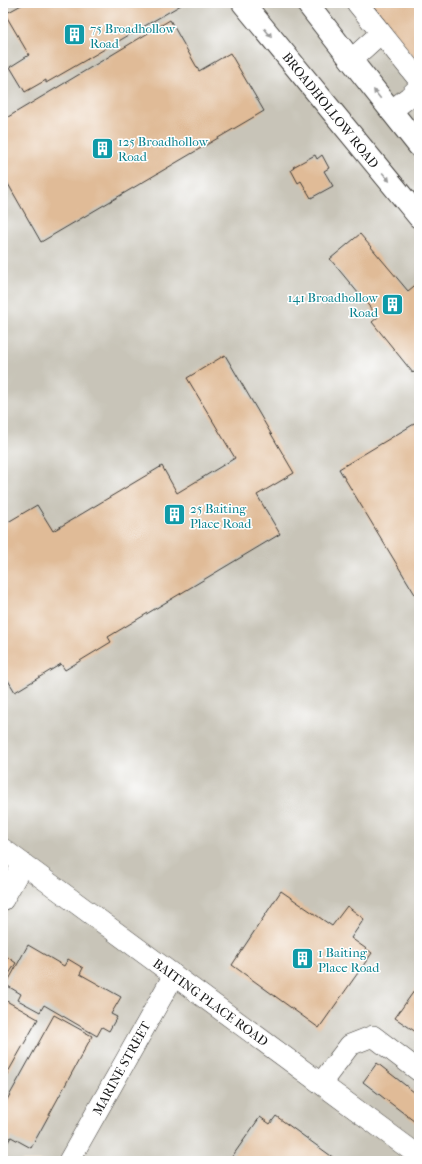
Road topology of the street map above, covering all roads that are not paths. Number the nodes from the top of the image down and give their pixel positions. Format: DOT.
graph roads {
  1 [pos="243,3"];
  2 [pos="357,3"];
  3 [pos="313,6"];
  4 [pos="381,34"];
  5 [pos="351,60"];
  6 [pos="419,80"];
  7 [pos="419,87"];
  8 [pos="391,111"];
  9 [pos="419,146"];
  10 [pos="419,217"];
  11 [pos="3,849"];
  12 [pos="23,864"];
  13 [pos="3,900"];
  14 [pos="174,975"];
  15 [pos="419,1071"];
  16 [pos="321,1083"];
  17 [pos="419,1156"];
  18 [pos="69,1161"];
  1 -- 10 [label="main road, BROADHOLLOW ROAD, one-way"];
  2 -- 4 [label="street"];
  3 -- 5 [label="main road"];
  4 -- 5 [label="street"];
  4 -- 6 [label="street"];
  8 -- 5 [label="main road, one-way"];
  7 -- 8 [label="street"];
  8 -- 9 [label="main road"];
  11 -- 12 [label="street, BAITING PLACE ROAD"];
  12 -- 13 [label="street"];
  12 -- 14 [label="street, BAITING PLACE ROAD"];
  14 -- 16 [label="street, BAITING PLACE ROAD"];
  14 -- 18 [label="street, MARINE STREET"];
  15 -- 16 [label="street"];
  16 -- 17 [label="street, BAITING PLACE ROAD"];
}
